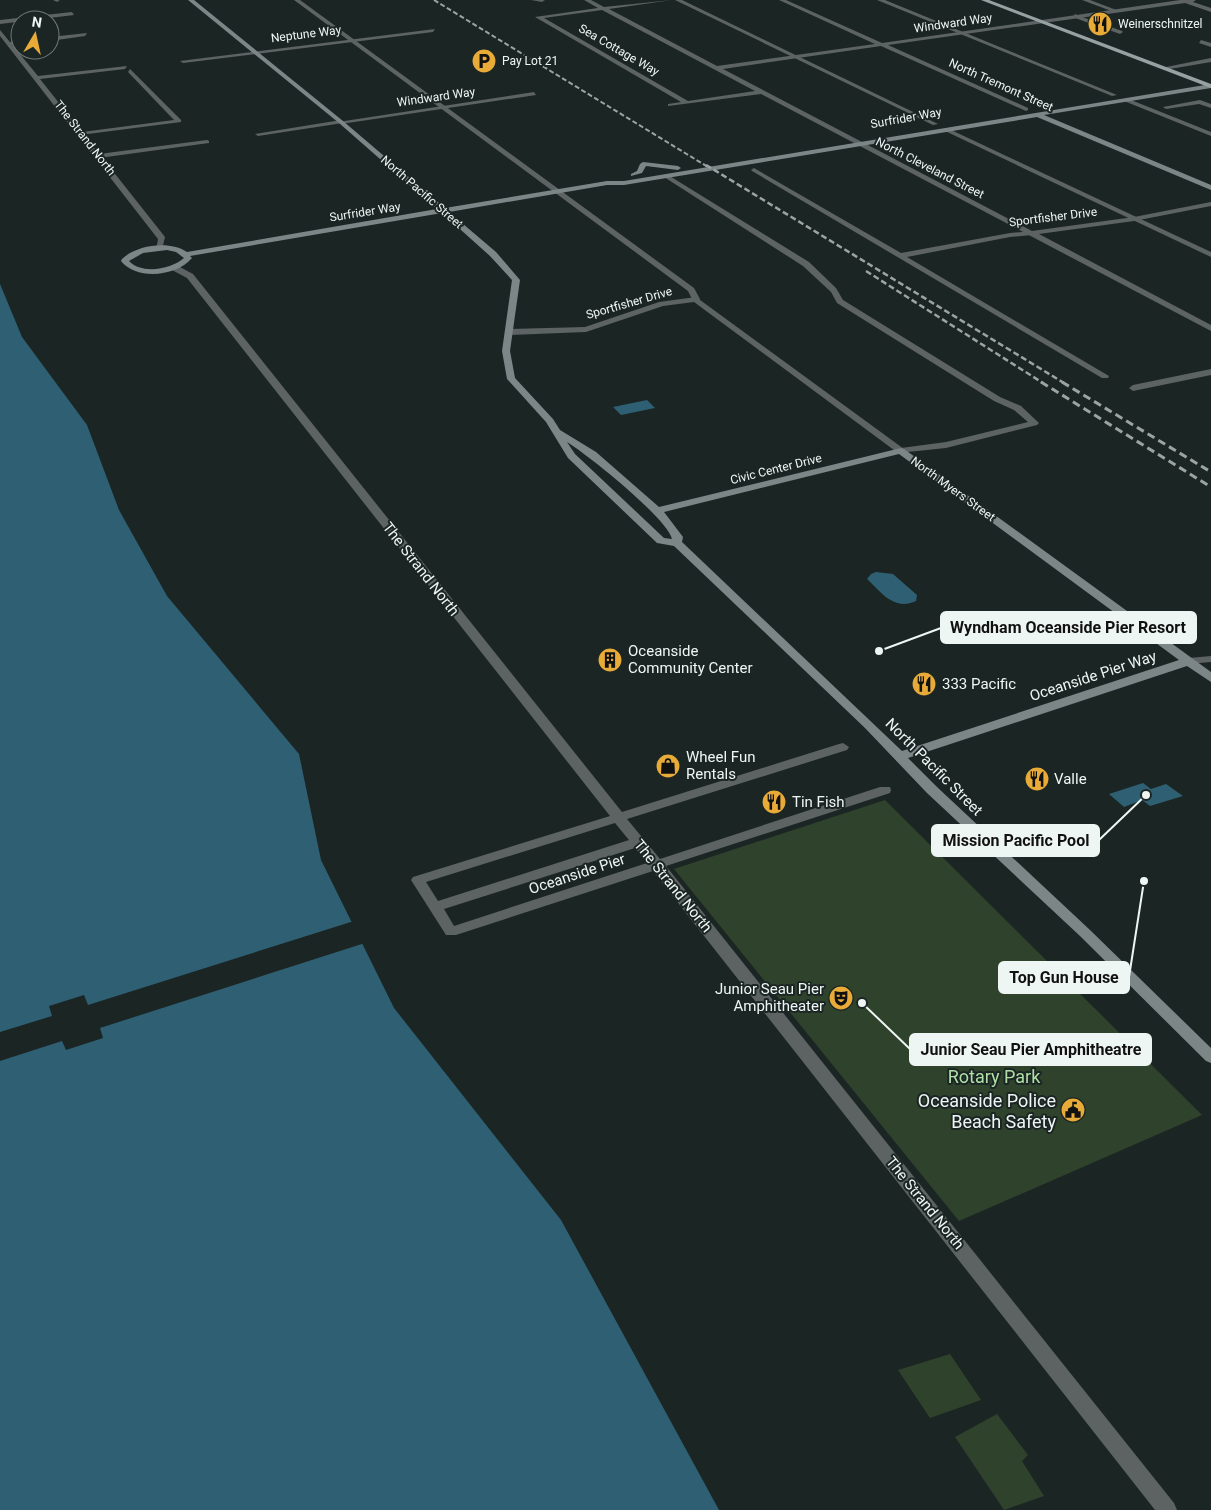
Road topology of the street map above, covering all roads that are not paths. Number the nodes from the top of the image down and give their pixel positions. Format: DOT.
graph roads {
  1 [pos="191,0"];
  2 [pos="297,0"];
  3 [pos="534,0"];
  4 [pos="542,0"];
  5 [pos="587,0"];
  6 [pos="670,0"];
  7 [pos="678,0"];
  8 [pos="782,0"];
  9 [pos="880,0"];
  10 [pos="984,0"];
  11 [pos="1086,0"];
  12 [pos="1193,0"];
  13 [pos="1183,1"];
  14 [pos="603,9"];
  15 [pos="1211,10"];
  16 [pos="1116,11"];
  17 [pos="72,14"];
  18 [pos="1075,16"];
  19 [pos="0,22"];
  20 [pos="1040,22"];
  21 [pos="1093,23"];
  22 [pos="1100,25"];
  23 [pos="432,30"];
  24 [pos="0,32"];
  25 [pos="1120,32"];
  26 [pos="963,33"];
  27 [pos="85,34"];
  28 [pos="60,38"];
  29 [pos="351,40"];
  30 [pos="1201,42"];
  31 [pos="9,43"];
  32 [pos="884,44"];
  33 [pos="1211,45"];
  34 [pos="255,52"];
  35 [pos="797,56"];
  36 [pos="1211,60"];
  37 [pos="183,61"];
  38 [pos="717,68"];
  39 [pos="1164,68"];
  40 [pos="37,78"];
  41 [pos="1211,79"];
  42 [pos="1196,80"];
  43 [pos="1183,83"];
  44 [pos="1168,86"];
  45 [pos="1211,86"];
  46 [pos="761,92"];
  47 [pos="534,94"];
  48 [pos="1114,95"];
  49 [pos="1126,100"];
  50 [pos="688,102"];
  51 [pos="670,105"];
  52 [pos="1211,106"];
  53 [pos="443,108"];
  54 [pos="1166,108"];
  55 [pos="1026,109"];
  56 [pos="1038,115"];
  57 [pos="341,122"];
  58 [pos="935,124"];
  59 [pos="947,130"];
  60 [pos="82,134"];
  61 [pos="258,134"];
  62 [pos="1211,134"];
  63 [pos="850,139"];
  64 [pos="207,142"];
  65 [pos="860,144"];
  66 [pos="99,156"];
  67 [pos="757,161"];
  68 [pos="754,170"];
  69 [pos="666,176"];
  70 [pos="607,183"];
  71 [pos="1211,188"];
  72 [pos="557,191"];
  73 [pos="1211,204"];
  74 [pos="443,211"];
  75 [pos="1134,219"];
  76 [pos="1032,234"];
  77 [pos="159,248"];
  78 [pos="186,254"];
  79 [pos="899,256"];
  80 [pos="1211,256"];
  81 [pos="175,268"];
  82 [pos="696,299"];
  83 [pos="1211,328"];
  84 [pos="510,332"];
  85 [pos="1211,372"];
  86 [pos="1105,376"];
  87 [pos="1133,388"];
  88 [pos="558,432"];
  89 [pos="901,451"];
  90 [pos="657,511"];
  91 [pos="677,543"];
  92 [pos="1211,659"];
  93 [pos="1188,662"];
  94 [pos="1211,678"];
  95 [pos="843,747"];
  96 [pos="900,756"];
  97 [pos="885,790"];
  98 [pos="638,842"];
  99 [pos="435,907"];
  100 [pos="1211,1057"];
  101 [pos="1167,1510"];
  1 -- 34 [label="main road, North Pacific Street"];
  2 -- 29 [label="street, North Myers Street"];
  3 -- 4 [label="street"];
  5 -- 14 [label="street, North Cleveland Street"];
  6 -- 14 [label="street"];
  7 -- 35 [label="street"];
  8 -- 32 [label="street, North Tremont Street"];
  9 -- 26 [label="street"];
  10 -- 20 [label="main road"];
  11 -- 16 [label="street"];
  12 -- 13 [label="street, Windward Way"];
  13 -- 15 [label="street"];
  13 -- 16 [label="street, Windward Way"];
  14 -- 38 [label="street, North Cleveland Street"];
  14 -- 50 [label="street, Sea Cottage Way"];
  16 -- 18 [label="street, Windward Way"];
  17 -- 19 [label="street"];
  18 -- 20 [label="street, Windward Way"];
  18 -- 21 [label="street"];
  20 -- 26 [label="street, Windward Way"];
  20 -- 39 [label="main road"];
  22 -- 25 [label="street"];
  23 -- 29 [label="street, Neptune Way"];
  24 -- 31 [label="street, The Strand North"];
  26 -- 32 [label="street, Windward Way"];
  26 -- 48 [label="street"];
  27 -- 28 [label="street"];
  29 -- 34 [label="street, Neptune Way"];
  29 -- 53 [label="street, North Myers Street"];
  30 -- 33 [label="street"];
  31 -- 40 [label="street, The Strand North"];
  32 -- 35 [label="street, Windward Way"];
  32 -- 55 [label="street, North Tremont Street"];
  34 -- 37 [label="street, Neptune Way"];
  34 -- 57 [label="main road, North Pacific Street"];
  35 -- 38 [label="street, Windward Way"];
  35 -- 58 [label="street"];
  36 -- 39 [label="street"];
  38 -- 46 [label="street, North Cleveland Street"];
  39 -- 42 [label="main road"];
  40 -- 60 [label="street, The Strand North"];
  40 -- 60 [label="street"];
  41 -- 42 [label="main road"];
  42 -- 43 [label="main road"];
  42 -- 45 [label="main road"];
  44 -- 48 [label="main road, Surfrider Way"];
  45 -- 49 [label="main road, Surfrider Way"];
  46 -- 50 [label="street"];
  46 -- 63 [label="street, North Cleveland Street"];
  47 -- 53 [label="street, Windward Way"];
  48 -- 55 [label="main road, Surfrider Way"];
  49 -- 56 [label="main road, Surfrider Way"];
  49 -- 62 [label="street"];
  50 -- 51 [label="street"];
  52 -- 54 [label="street"];
  53 -- 57 [label="street, Windward Way"];
  53 -- 72 [label="street, North Myers Street"];
  55 -- 56 [label="main road, North Tremont Street"];
  55 -- 58 [label="main road, Surfrider Way"];
  56 -- 59 [label="main road, Surfrider Way"];
  56 -- 71 [label="main road, North Tremont Street"];
  57 -- 61 [label="street, Windward Way"];
  57 -- 74 [label="main road, North Pacific Street"];
  58 -- 63 [label="main road, Surfrider Way"];
  59 -- 65 [label="main road, Surfrider Way"];
  59 -- 75 [label="street"];
  60 -- 66 [label="street, The Strand North"];
  63 -- 65 [label="street, North Cleveland Street"];
  63 -- 70 [label="main road, Surfrider Way"];
  64 -- 66 [label="street"];
  65 -- 67 [label="main road, Surfrider Way"];
  65 -- 76 [label="street, North Cleveland Street"];
  66 -- 77 [label="street, The Strand North"];
  67 -- 68 [label="main road"];
  67 -- 69 [label="main road, Surfrider Way"];
  68 -- 79 [label="street"];
  69 -- 70 [label="main road, Surfrider Way"];
  69 -- 89 [label="street"];
  70 -- 72 [label="main road, Surfrider Way"];
  72 -- 74 [label="main road, Surfrider Way"];
  72 -- 82 [label="street, North Myers Street"];
  73 -- 75 [label="street, Sportfisher Drive"];
  74 -- 78 [label="main road, Surfrider Way"];
  74 -- 84 [label="main road, North Pacific Street"];
  75 -- 76 [label="street, Sportfisher Drive"];
  75 -- 80 [label="street"];
  76 -- 79 [label="street, Sportfisher Drive"];
  76 -- 83 [label="street, North Cleveland Street"];
  77 -- 78 [label="main road"];
  77 -- 81 [label="main road"];
  78 -- 81 [label="main road"];
  79 -- 86 [label="street"];
  81 -- 98 [label="street, The Strand North"];
  82 -- 84 [label="street, Sportfisher Drive"];
  82 -- 89 [label="street, North Myers Street"];
  84 -- 88 [label="main road, North Pacific Street"];
  85 -- 87 [label="street"];
  88 -- 90 [label="main road, North Pacific Street"];
  88 -- 91 [label="main road, North Pacific Street"];
  89 -- 90 [label="main road, Civic Center Drive"];
  89 -- 93 [label="main road, North Myers Street"];
  90 -- 91 [label="main road, North Pacific Street"];
  91 -- 96 [label="main road, North Pacific Street"];
  92 -- 93 [label="street, Oceanside Pier Way"];
  93 -- 94 [label="main road, North Myers Street"];
  93 -- 96 [label="main road, Oceanside Pier Way"];
  95 -- 99 [label="street, Oceanside Pier"];
  96 -- 100 [label="main road, North Pacific Street"];
  97 -- 99 [label="street, Oceanside Pier"];
  98 -- 99 [label="street, Oceanside Pier"];
  98 -- 101 [label="street, The Strand North"];
}
